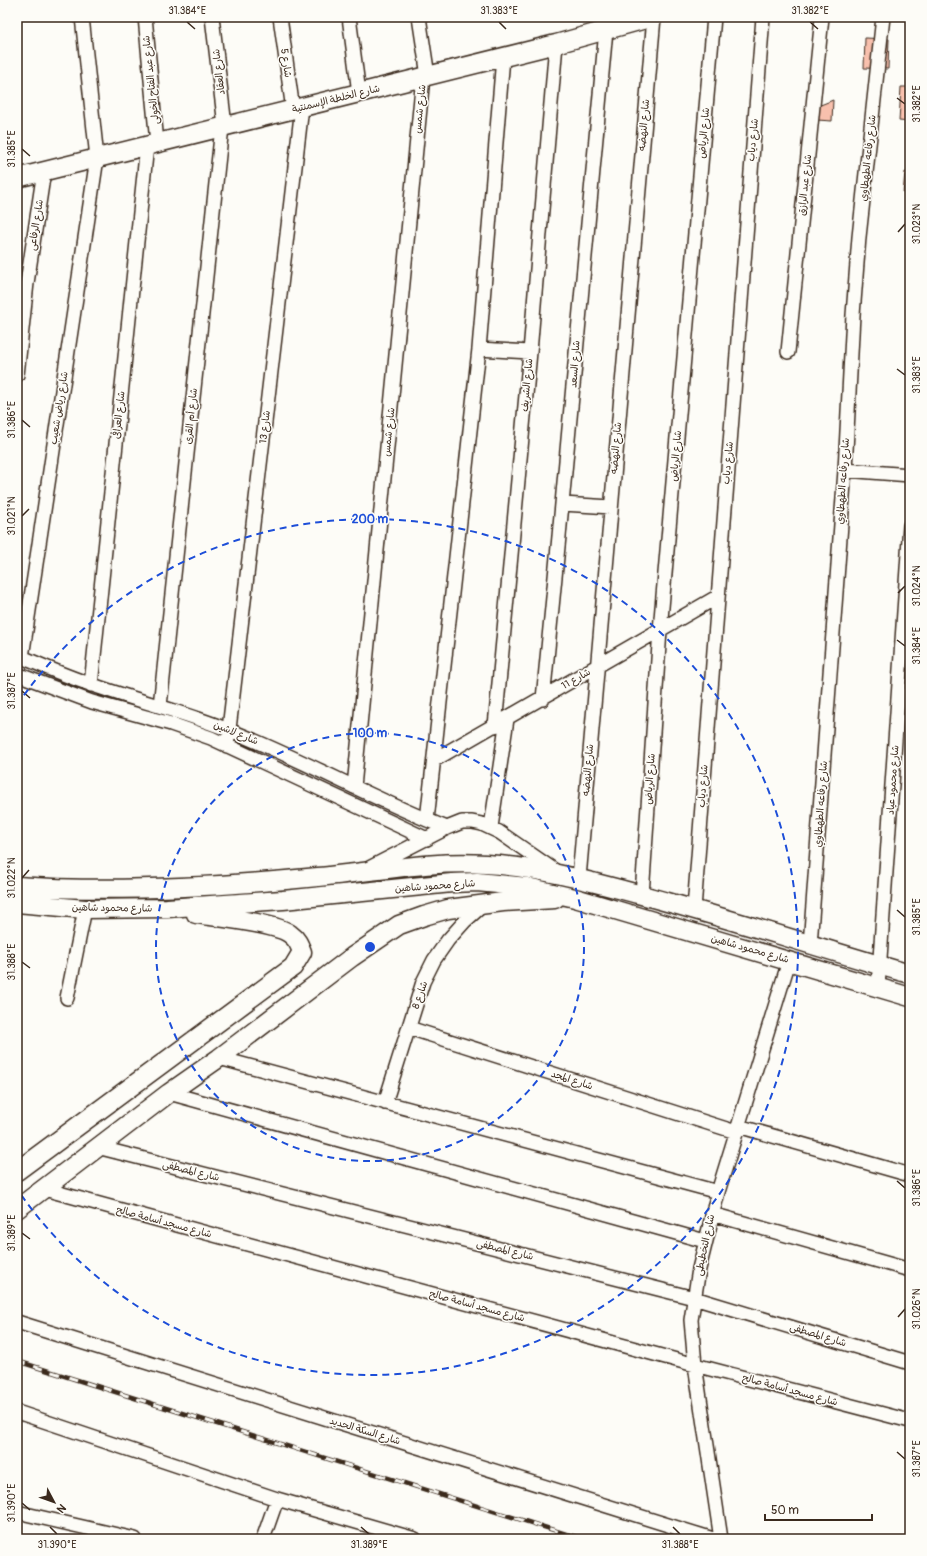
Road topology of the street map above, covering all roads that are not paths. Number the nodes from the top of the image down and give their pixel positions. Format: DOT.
graph roads {
  1 [pos="82,17"];
  2 [pos="145,17"];
  3 [pos="212,17"];
  4 [pos="280,17"];
  5 [pos="349,17"];
  6 [pos="420,17"];
  7 [pos="654,17"];
  8 [pos="714,17"];
  9 [pos="763,17"];
  10 [pos="822,17"];
  11 [pos="883,17"];
  12 [pos="606,30"];
  13 [pos="556,44"];
  14 [pos="503,57"];
  15 [pos="426,76"];
  16 [pos="359,93"];
  17 [pos="297,109"];
  18 [pos="224,127"];
  19 [pos="152,144"];
  20 [pos="97,158"];
  21 [pos="44,171"];
  22 [pos="17,178"];
  23 [pos="479,349"];
  24 [pos="530,352"];
  25 [pos="788,352"];
  26 [pos="17,375"];
  27 [pos="845,470"];
  28 [pos="910,475"];
  29 [pos="563,504"];
  30 [pos="611,507"];
  31 [pos="910,525"];
  32 [pos="717,597"];
  33 [pos="660,630"];
  34 [pos="20,656"];
  35 [pos="45,667"];
  36 [pos="597,667"];
  37 [pos="17,674"];
  38 [pos="39,683"];
  39 [pos="91,685"];
  40 [pos="543,698"];
  41 [pos="160,706"];
  42 [pos="507,719"];
  43 [pos="495,726"];
  44 [pos="230,730"];
  45 [pos="227,746"];
  46 [pos="434,760"];
  47 [pos="354,787"];
  48 [pos="405,811"];
  49 [pos="427,820"];
  50 [pos="398,825"];
  51 [pos="491,827"];
  52 [pos="447,828"];
  53 [pos="427,839"];
  54 [pos="357,874"];
  55 [pos="561,875"];
  56 [pos="579,878"];
  57 [pos="17,886"];
  58 [pos="642,895"];
  59 [pos="575,898"];
  60 [pos="17,903"];
  61 [pos="483,905"];
  62 [pos="167,908"];
  63 [pos="85,909"];
  64 [pos="694,909"];
  65 [pos="810,945"];
  66 [pos="789,961"];
  67 [pos="880,965"];
  68 [pos="910,974"];
  69 [pos="878,987"];
  70 [pos="910,997"];
  71 [pos="67,998"];
  72 [pos="409,1028"];
  73 [pos="219,1058"];
  74 [pos="169,1093"];
  75 [pos="385,1103"];
  76 [pos="737,1129"];
  77 [pos="98,1147"];
  78 [pos="17,1171"];
  79 [pos="910,1175"];
  80 [pos="44,1189"];
  81 [pos="718,1192"];
  82 [pos="17,1209"];
  83 [pos="712,1214"];
  84 [pos="706,1241"];
  85 [pos="910,1270"];
  86 [pos="694,1298"];
  87 [pos="17,1322"];
  88 [pos="910,1363"];
  89 [pos="695,1366"];
  90 [pos="17,1412"];
  91 [pos="910,1421"];
  92 [pos="277,1499"];
  93 [pos="17,1512"];
  94 [pos="135,1539"];
  95 [pos="263,1539"];
  96 [pos="415,1539"];
  97 [pos="713,1539"];
  98 [pos="721,1539"];
  1 -- 20 [label="street, شارع رياض شعيب"];
  2 -- 19 [label="street, شارع عبد الفتاح الخولى"];
  3 -- 18 [label="street, شارع العقاد"];
  4 -- 17 [label="street, شارع 5"];
  5 -- 16 [label="street"];
  6 -- 15 [label="street, شارع شمس"];
  7 -- 12 [label="main road, شارع الخلطة الإسمنتية"];
  7 -- 30 [label="street, شارع النهضه"];
  8 -- 33 [label="street, شارع الرياض"];
  9 -- 32 [label="street, شارع دياب"];
  10 -- 25 [label="street, شارع عبد الرازق"];
  11 -- 27 [label="street, شارع رفاعه الطهطاوي"];
  12 -- 13 [label="main road, شارع الخلطة الإسمنتية"];
  12 -- 29 [label="street, شارع السعد"];
  13 -- 14 [label="main road, شارع الخلطة الإسمنتية"];
  13 -- 24 [label="street, شارع الشريف"];
  14 -- 15 [label="main road, شارع الخلطة الإسمنتية"];
  14 -- 23 [label="street"];
  15 -- 16 [label="main road, شارع الخلطة الإسمنتية"];
  15 -- 47 [label="street, شارع شمس"];
  16 -- 17 [label="main road, شارع الخلطة الإسمنتية"];
  17 -- 18 [label="main road, شارع الخلطة الإسمنتية"];
  17 -- 44 [label="street, شارع 13"];
  18 -- 19 [label="main road, شارع الخلطة الإسمنتية"];
  18 -- 41 [label="street, شارع أم القرى"];
  19 -- 20 [label="main road, شارع الخلطة الإسمنتية"];
  19 -- 39 [label="street, شارع العراقى"];
  20 -- 21 [label="main road, شارع الخلطة الإسمنتية"];
  20 -- 34 [label="street, شارع رياض شعيب"];
  21 -- 22 [label="main road, شارع الخلطة الإسمنتية"];
  21 -- 26 [label="street, شارع الرفاعى"];
  23 -- 24 [label="street"];
  23 -- 46 [label="street"];
  24 -- 43 [label="street, شارع الشريف"];
  27 -- 28 [label="street"];
  27 -- 65 [label="street, شارع رفاعه الطهطاوي"];
  29 -- 30 [label="street"];
  29 -- 40 [label="street, شارع السعد"];
  30 -- 36 [label="street, شارع النهضه"];
  31 -- 67 [label="street, شارع محمود عياد"];
  32 -- 33 [label="street, شارع 11"];
  32 -- 64 [label="street, شارع دياب"];
  33 -- 36 [label="street, شارع 11"];
  33 -- 58 [label="street, شارع الرياض"];
  34 -- 35 [label="street, شارع لاشين"];
  35 -- 38 [label="street"];
  35 -- 39 [label="street, شارع لاشين"];
  36 -- 40 [label="street, شارع 11"];
  36 -- 56 [label="street, شارع النهضه"];
  37 -- 38 [label="street, شارع لاشين"];
  38 -- 45 [label="street, شارع لاشين"];
  39 -- 41 [label="street, شارع لاشين"];
  40 -- 42 [label="street, شارع 11"];
  41 -- 44 [label="street, شارع لاشين"];
  42 -- 43 [label="street, شارع 11"];
  42 -- 51 [label="street"];
  43 -- 46 [label="street, شارع 11"];
  44 -- 45 [label="street, شارع 13"];
  44 -- 47 [label="street, شارع لاشين"];
  45 -- 50 [label="street, شارع لاشين"];
  46 -- 49 [label="street"];
  47 -- 48 [label="street, شارع لاشين"];
  48 -- 49 [label="street, شارع لاشين"];
  48 -- 50 [label="street"];
  49 -- 52 [label="street, شارع لاشين"];
  50 -- 53 [label="street, شارع لاشين"];
  51 -- 52 [label="street"];
  51 -- 55 [label="street"];
  52 -- 53 [label="street"];
  53 -- 54 [label="street"];
  54 -- 55 [label="main road, شارع محمود شاهين"];
  54 -- 57 [label="main road, شارع محمود شاهين"];
  55 -- 56 [label="main road, شارع محمود شاهين"];
  56 -- 58 [label="main road, شارع محمود شاهين"];
  58 -- 64 [label="main road, شارع محمود شاهين"];
  59 -- 61 [label="main road"];
  59 -- 62 [label="main road, شارع محمود شاهين"];
  59 -- 66 [label="main road, شارع محمود شاهين"];
  60 -- 63 [label="main road, شارع محمود شاهين"];
  61 -- 72 [label="street, شارع 8"];
  61 -- 73 [label="main road"];
  62 -- 63 [label="main road, شارع محمود شاهين"];
  62 -- 78 [label="main road"];
  63 -- 71 [label="street"];
  64 -- 65 [label="main road, شارع محمود شاهين"];
  65 -- 67 [label="main road, شارع محمود شاهين"];
  66 -- 69 [label="main road, شارع محمود شاهين"];
  66 -- 76 [label="street, شارع التخطيطى"];
  67 -- 68 [label="main road, شارع محمود شاهين"];
  67 -- 69 [label="street, شارع محمود عياد"];
  69 -- 70 [label="main road, شارع محمود شاهين"];
  72 -- 75 [label="street, شارع 8"];
  72 -- 76 [label="street, شارع المجد"];
  73 -- 74 [label="main road"];
  73 -- 75 [label="street"];
  74 -- 77 [label="main road"];
  74 -- 84 [label="street"];
  75 -- 81 [label="street"];
  76 -- 79 [label="street, شارع المجد"];
  76 -- 81 [label="street, شارع التخطيطى"];
  77 -- 80 [label="main road"];
  77 -- 86 [label="street, شارع المصطفى"];
  80 -- 82 [label="main road"];
  80 -- 89 [label="street, شارع مسجد أسامة صالح"];
  81 -- 83 [label="street, شارع التخطيطى"];
  83 -- 84 [label="street, شارع التخطيطى"];
  83 -- 85 [label="street"];
  84 -- 86 [label="street, شارع التخطيطى"];
  86 -- 88 [label="street, شارع المصطفى"];
  86 -- 89 [label="street, شارع التخطيطى"];
  87 -- 97 [label="street, شارع السكة الحديد"];
  89 -- 91 [label="street, شارع مسجد أسامة صالح"];
  89 -- 98 [label="street, شارع التخطيطى"];
  90 -- 92 [label="street"];
  92 -- 95 [label="street"];
  92 -- 96 [label="street"];
  93 -- 94 [label="street"];
}
